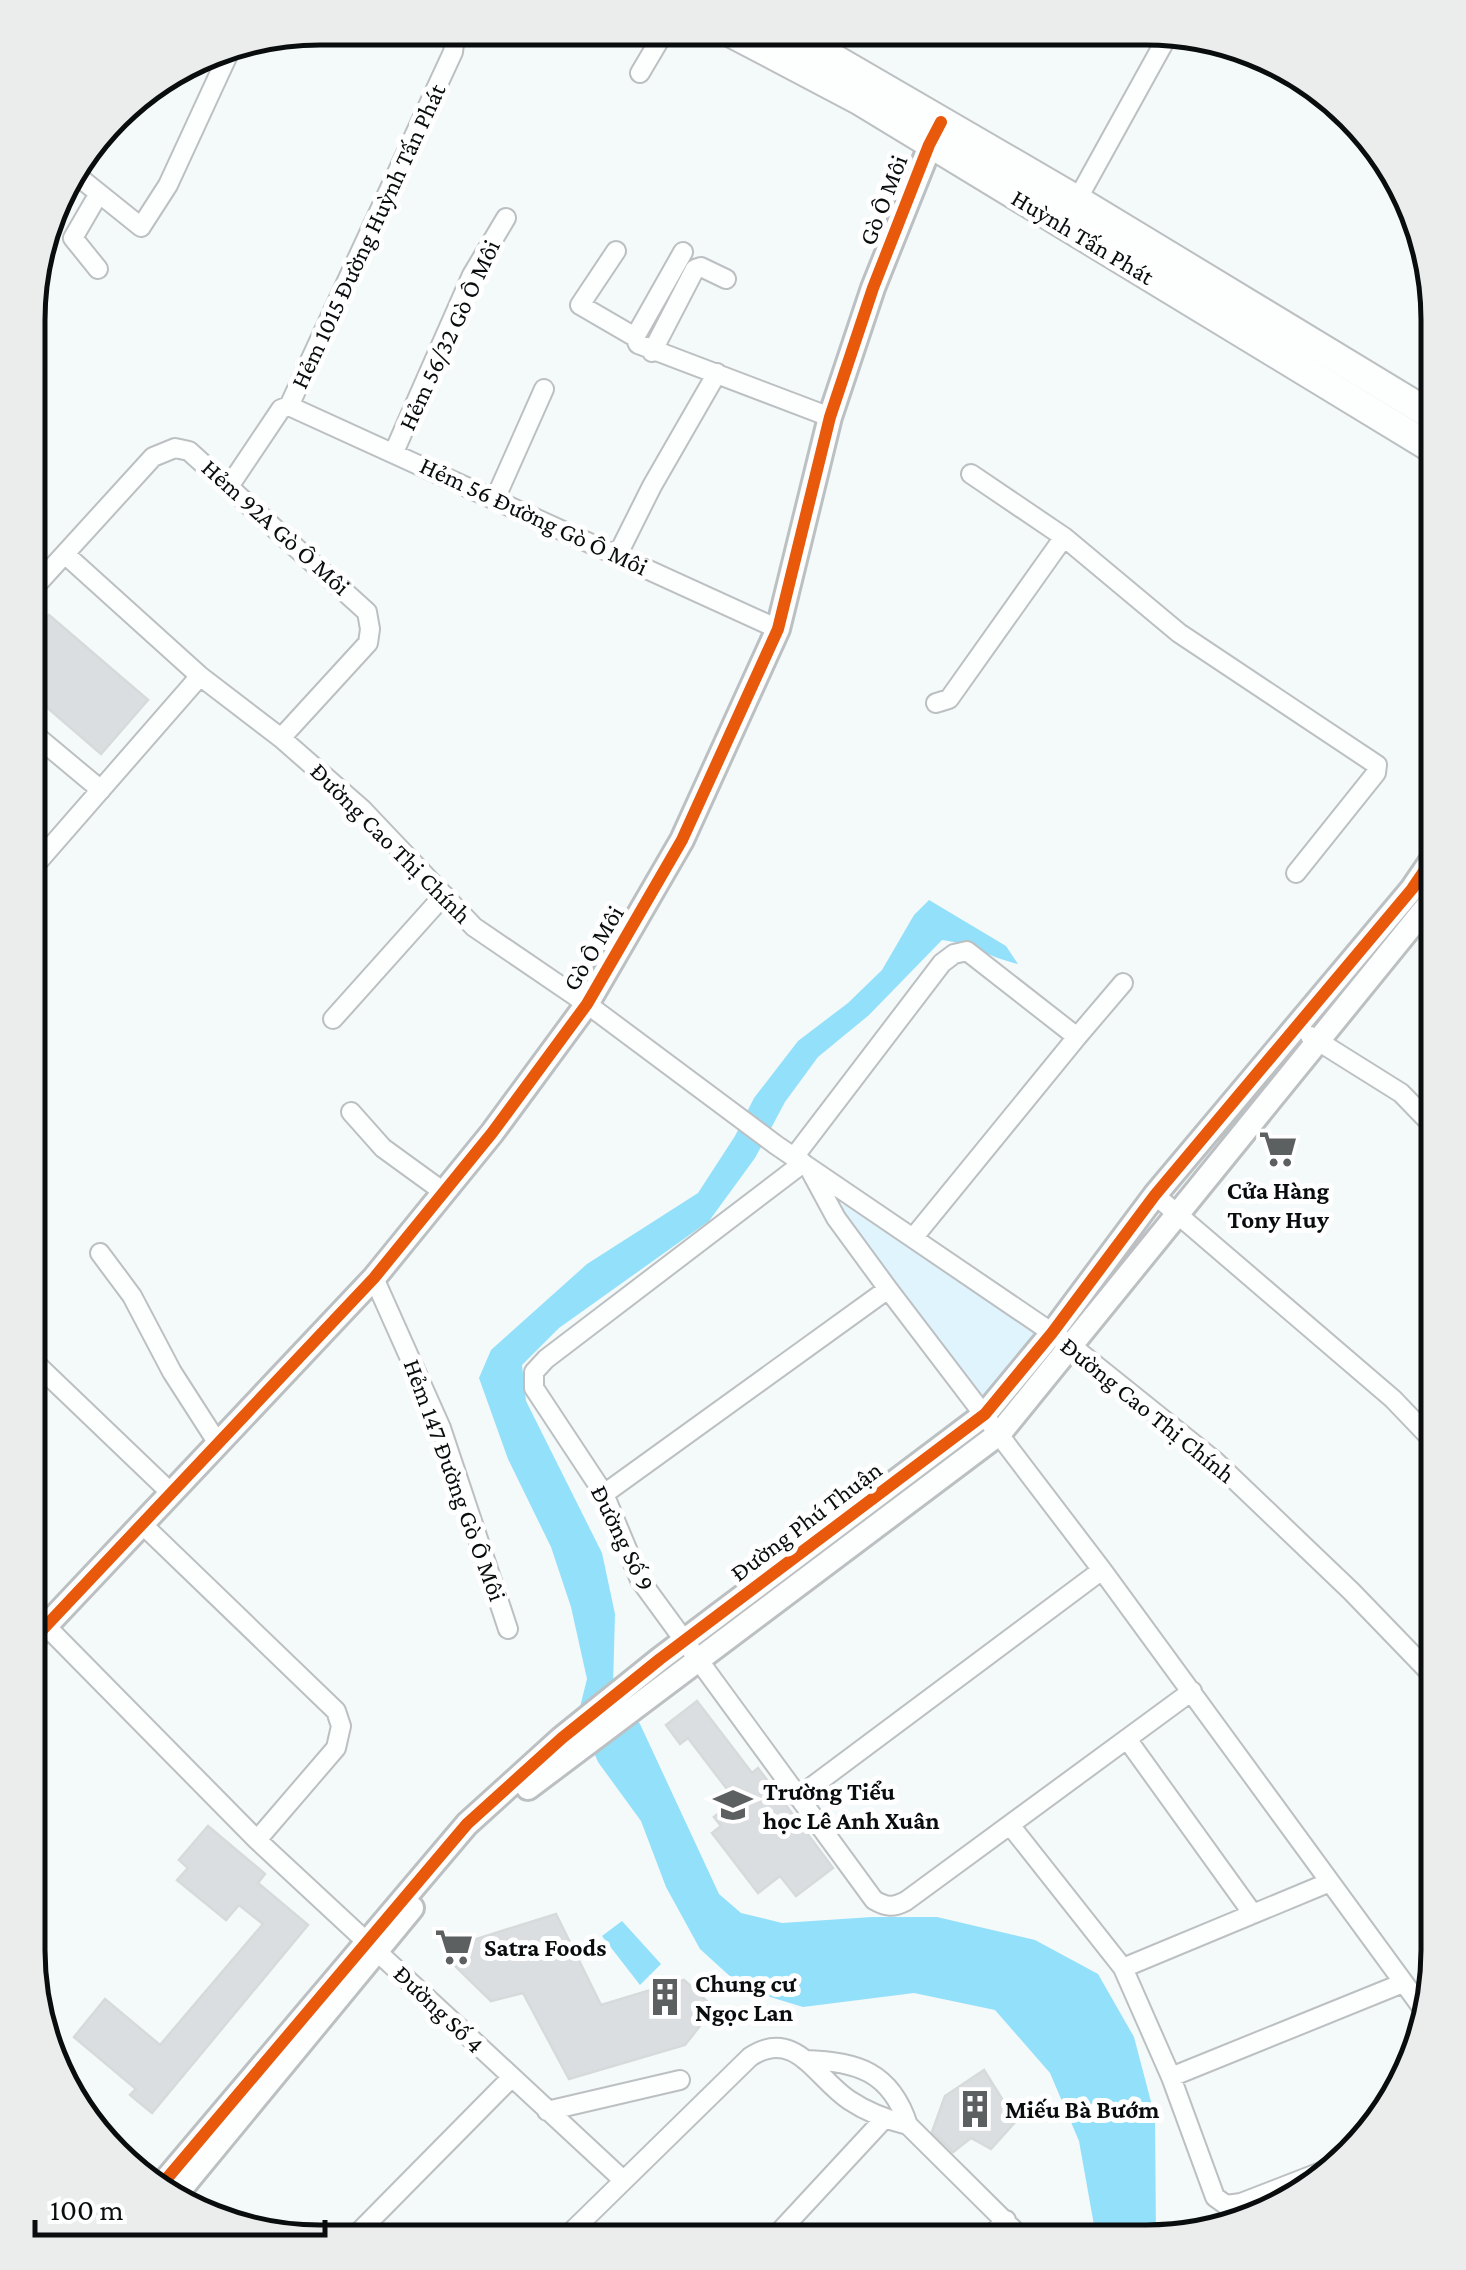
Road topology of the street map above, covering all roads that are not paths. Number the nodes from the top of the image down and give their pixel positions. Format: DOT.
graph roads {
  1 [pos="771,45"];
  2 [pos="807,45"];
  3 [pos="454,46"];
  4 [pos="656,46"];
  5 [pos="1162,46"];
  6 [pos="224,63"];
  7 [pos="640,73"];
  8 [pos="935,134"];
  9 [pos="83,181"];
  10 [pos="98,195"];
  11 [pos="1077,200"];
  12 [pos="506,218"];
  13 [pos="616,251"];
  14 [pos="683,252"];
  15 [pos="98,269"];
  16 [pos="726,280"];
  17 [pos="635,337"];
  18 [pos="652,352"];
  19 [pos="717,373"];
  20 [pos="544,390"];
  21 [pos="289,406"];
  22 [pos="1421,409"];
  23 [pos="830,418"];
  24 [pos="1421,441"];
  25 [pos="394,452"];
  26 [pos="971,474"];
  27 [pos="230,485"];
  28 [pos="496,497"];
  29 [pos="1064,538"];
  30 [pos="618,554"];
  31 [pos="66,555"];
  32 [pos="45,577"];
  33 [pos="778,629"];
  34 [pos="200,676"];
  35 [pos="936,703"];
  36 [pos="281,738"];
  37 [pos="45,743"];
  38 [pos="101,790"];
  39 [pos="45,854"];
  40 [pos="1296,873"];
  41 [pos="1421,876"];
  42 [pos="444,895"];
  43 [pos="1421,914"];
  44 [pos="1123,983"];
  45 [pos="587,1004"];
  46 [pos="333,1019"];
  47 [pos="1297,1028"];
  48 [pos="1077,1037"];
  49 [pos="1317,1040"];
  50 [pos="352,1112"];
  51 [pos="1421,1113"];
  52 [pos="802,1163"];
  53 [pos="446,1193"];
  54 [pos="1155,1195"];
  55 [pos="1178,1212"];
  56 [pos="913,1238"];
  57 [pos="100,1253"];
  58 [pos="374,1278"];
  59 [pos="888,1289"];
  60 [pos="1052,1333"];
  61 [pos="1072,1347"];
  62 [pos="45,1372"];
  63 [pos="985,1414"];
  64 [pos="1420,1428"];
  65 [pos="1000,1434"];
  66 [pos="217,1442"];
  67 [pos="170,1492"];
  68 [pos="604,1494"];
  69 [pos="141,1523"];
  70 [pos="1102,1570"];
  71 [pos="47,1627"];
  72 [pos="508,1629"];
  73 [pos="691,1652"];
  74 [pos="1420,1663"];
  75 [pos="1192,1692"];
  76 [pos="1127,1740"];
  77 [pos="798,1797"];
  78 [pos="1010,1825"];
  79 [pos="257,1840"];
  80 [pos="1330,1882"];
  81 [pos="1253,1914"];
  82 [pos="373,1945"];
  83 [pos="1124,1968"];
  84 [pos="1403,1983"];
  85 [pos="1416,2000"];
  86 [pos="805,2060"];
  87 [pos="1171,2077"];
  88 [pos="511,2078"];
  89 [pos="680,2080"];
  90 [pos="547,2111"];
  91 [pos="885,2118"];
  92 [pos="908,2125"];
  93 [pos="168,2178"];
  94 [pos="622,2179"];
  95 [pos="1288,2185"];
  96 [pos="182,2187"];
  97 [pos="1006,2220"];
  98 [pos="366,2225"];
  99 [pos="577,2225"];
  100 [pos="787,2225"];
  101 [pos="1001,2225"];
  102 [pos="1011,2225"];
  1 -- 8 [label="main road, Huỳnh Tấn Phát"];
  2 -- 8 [label="main road, Huỳnh Tấn Phát"];
  3 -- 21 [label="street, Hẻm 1015 Đường Huỳnh Tấn Phát"];
  4 -- 7 [label="street"];
  5 -- 11 [label="street"];
  6 -- 10 [label="street"];
  8 -- 11 [label="main road, Huỳnh Tấn Phát"];
  8 -- 23 [label="street, Gò Ô Môi"];
  8 -- 24 [label="main road, Huỳnh Tấn Phát"];
  9 -- 10 [label="street"];
  10 -- 15 [label="street"];
  11 -- 22 [label="main road, Huỳnh Tấn Phát"];
  12 -- 25 [label="street, Hẻm 56/32 Gò Ô Môi"];
  13 -- 17 [label="street"];
  14 -- 17 [label="street"];
  16 -- 18 [label="street"];
  17 -- 18 [label="street"];
  18 -- 19 [label="street"];
  19 -- 23 [label="street"];
  19 -- 30 [label="street"];
  20 -- 28 [label="street"];
  21 -- 25 [label="street, Hẻm 56 Đường Gò Ô Môi"];
  21 -- 27 [label="street, Hẻm 1015 Đường Huỳnh Tấn Phát"];
  23 -- 33 [label="street, Gò Ô Môi"];
  25 -- 28 [label="street, Hẻm 56 Đường Gò Ô Môi"];
  26 -- 29 [label="street"];
  27 -- 31 [label="street, Hẻm 92A Gò Ô Môi"];
  27 -- 36 [label="street, Hẻm 92A Gò Ô Môi"];
  28 -- 30 [label="street, Hẻm 56 Đường Gò Ô Môi"];
  29 -- 35 [label="street"];
  29 -- 40 [label="street"];
  30 -- 33 [label="street, Hẻm 56 Đường Gò Ô Môi"];
  31 -- 32 [label="street, Hẻm 92A Gò Ô Môi"];
  31 -- 34 [label="street, Đường Cao Thị Chính"];
  33 -- 45 [label="street, Gò Ô Môi"];
  34 -- 36 [label="street, Đường Cao Thị Chính"];
  34 -- 38 [label="street"];
  36 -- 42 [label="street, Đường Cao Thị Chính"];
  37 -- 38 [label="street"];
  38 -- 39 [label="street"];
  41 -- 47 [label="street, Đường Phú Thuận"];
  42 -- 45 [label="street, Đường Cao Thị Chính"];
  42 -- 46 [label="street"];
  43 -- 49 [label="street, Đường Phú Thuận"];
  44 -- 48 [label="street"];
  45 -- 52 [label="street, Đường Cao Thị Chính"];
  45 -- 53 [label="street, Gò Ô Môi"];
  47 -- 49 [label="street"];
  47 -- 54 [label="street, Đường Phú Thuận"];
  48 -- 52 [label="street, Đường Số 9"];
  48 -- 56 [label="street"];
  49 -- 51 [label="street"];
  49 -- 55 [label="street, Đường Phú Thuận"];
  50 -- 53 [label="street"];
  52 -- 56 [label="street, Đường Cao Thị Chính"];
  52 -- 59 [label="street"];
  52 -- 68 [label="street, Đường Số 9"];
  53 -- 58 [label="street, Gò Ô Môi"];
  54 -- 55 [label="street"];
  54 -- 60 [label="street, Đường Phú Thuận"];
  55 -- 61 [label="street, Đường Phú Thuận"];
  55 -- 64 [label="street"];
  56 -- 60 [label="street, Đường Cao Thị Chính"];
  57 -- 66 [label="street"];
  58 -- 66 [label="street, Gò Ô Môi"];
  58 -- 72 [label="street, Hẻm 147 Đường Gò Ô Môi"];
  59 -- 63 [label="street"];
  59 -- 68 [label="street"];
  60 -- 61 [label="street, Đường Cao Thị Chính"];
  60 -- 63 [label="street, Đường Phú Thuận"];
  61 -- 65 [label="street, Đường Phú Thuận"];
  61 -- 74 [label="street, Đường Cao Thị Chính"];
  62 -- 67 [label="street"];
  63 -- 65 [label="street"];
  63 -- 73 [label="street, Đường Phú Thuận"];
  65 -- 70 [label="street"];
  65 -- 73 [label="street, Đường Phú Thuận"];
  66 -- 67 [label="street, Gò Ô Môi"];
  67 -- 69 [label="street, Gò Ô Môi"];
  68 -- 73 [label="street, Đường Số 9"];
  69 -- 71 [label="street, Gò Ô Môi"];
  69 -- 79 [label="street"];
  70 -- 75 [label="street"];
  70 -- 77 [label="street"];
  71 -- 79 [label="street, Đường Số 4"];
  73 -- 77 [label="street, Đường Số 9"];
  73 -- 82 [label="street, Đường Phú Thuận"];
  75 -- 76 [label="street, Đường Số 9"];
  75 -- 80 [label="street"];
  76 -- 78 [label="street, Đường Số 9"];
  76 -- 81 [label="street"];
  77 -- 78 [label="street, Đường Số 9"];
  78 -- 83 [label="street"];
  79 -- 82 [label="street, Đường Số 4"];
  80 -- 81 [label="street"];
  80 -- 84 [label="street"];
  81 -- 83 [label="street"];
  82 -- 88 [label="street, Đường Số 4"];
  82 -- 93 [label="street"];
  82 -- 96 [label="street"];
  83 -- 87 [label="street"];
  84 -- 85 [label="street"];
  84 -- 87 [label="street"];
  86 -- 91 [label="street"];
  86 -- 92 [label="street"];
  86 -- 94 [label="street"];
  87 -- 95 [label="street"];
  88 -- 90 [label="street, Đường Số 4"];
  88 -- 98 [label="street"];
  89 -- 90 [label="street"];
  90 -- 94 [label="street, Đường Số 4"];
  91 -- 92 [label="street"];
  91 -- 100 [label="street"];
  92 -- 97 [label="street"];
  94 -- 99 [label="street"];
  97 -- 101 [label="street"];
  97 -- 102 [label="street"];
}
